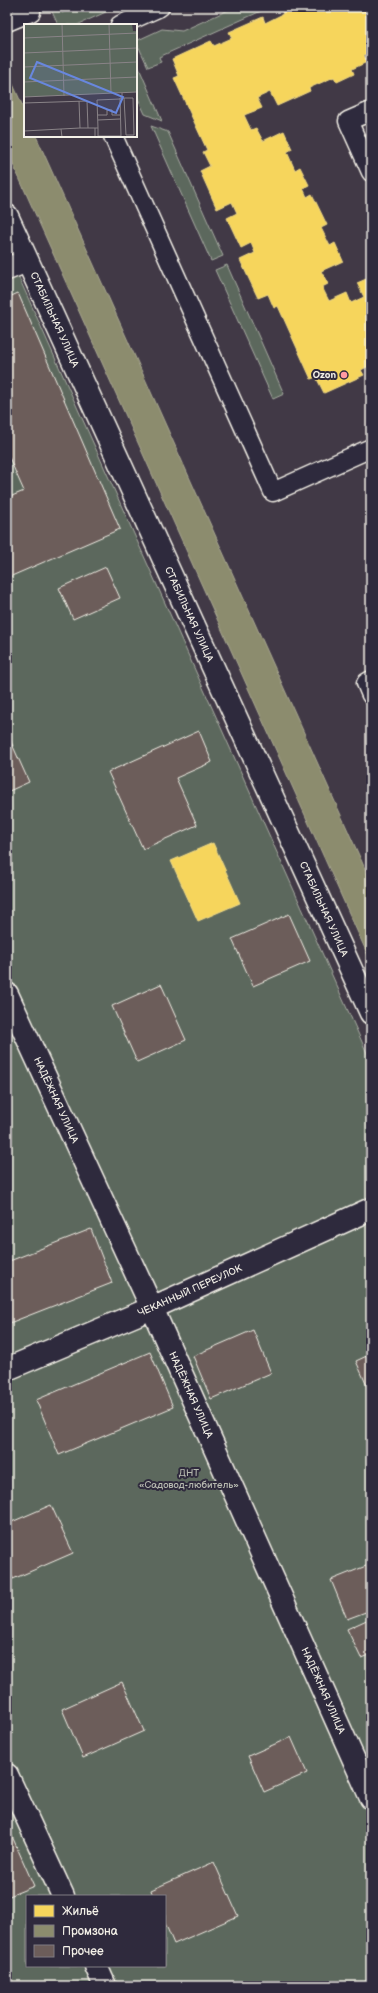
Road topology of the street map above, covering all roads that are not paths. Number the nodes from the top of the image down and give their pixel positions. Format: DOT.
graph roads {
  1 [pos="160,7"];
  2 [pos="32,15"];
  3 [pos="7,22"];
  4 [pos="122,24"];
  5 [pos="371,111"];
  6 [pos="113,137"];
  7 [pos="371,172"];
  8 [pos="7,216"];
  9 [pos="27,260"];
  10 [pos="7,269"];
  11 [pos="371,448"];
  12 [pos="371,680"];
  13 [pos="371,694"];
  14 [pos="7,994"];
  15 [pos="371,1012"];
  16 [pos="371,1210"];
  17 [pos="152,1308"];
  18 [pos="7,1370"];
  19 [pos="7,1775"];
  20 [pos="371,1798"];
  21 [pos="63,1895"];
  22 [pos="96,1967"];
  23 [pos="105,1986"];
  1 -- 4 [label="lane"];
  2 -- 3 [label="lane"];
  5 -- 7 [label="lane"];
  6 -- 11 [label="lane"];
  8 -- 9 [label="street, СТАБИЛЬНАЯ УЛИЦА"];
  9 -- 10 [label="street"];
  9 -- 15 [label="street, СТАБИЛЬНАЯ УЛИЦА"];
  12 -- 13 [label="lane"];
  14 -- 17 [label="street, НАДЁЖНАЯ УЛИЦА"];
  16 -- 17 [label="street, ЧЕКАННЫЙ ПЕРЕУЛОК"];
  17 -- 18 [label="street, ЧЕКАННЫЙ ПЕРЕУЛОК"];
  17 -- 20 [label="street, НАДЁЖНАЯ УЛИЦА"];
  19 -- 21 [label="street"];
  22 -- 23 [label="street"];
}
